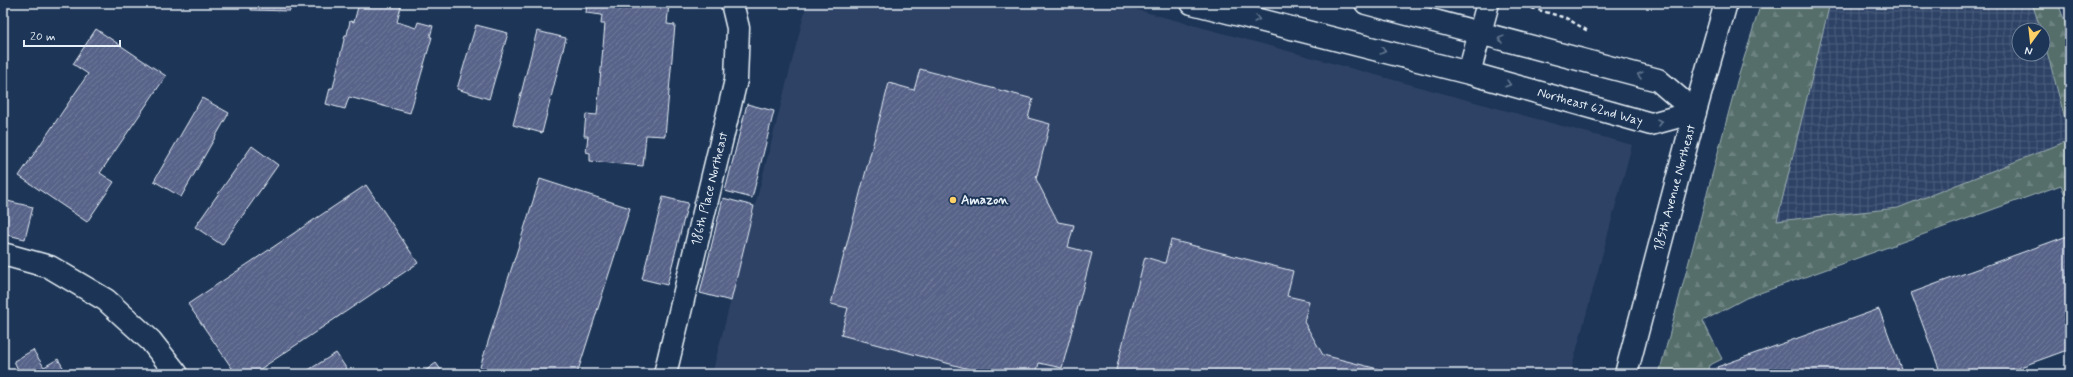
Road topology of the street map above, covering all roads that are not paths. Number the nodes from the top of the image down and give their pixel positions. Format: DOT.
graph roads {
  1 [pos="732,3"];
  2 [pos="1192,3"];
  3 [pos="1366,3"];
  4 [pos="1488,3"];
  5 [pos="1726,3"];
  6 [pos="1480,33"];
  7 [pos="1468,73"];
  8 [pos="1695,112"];
  9 [pos="3,254"];
  10 [pos="177,374"];
  11 [pos="665,374"];
  12 [pos="1626,374"];
  1 -- 11 [label="street, 186th Place Northeast"];
  2 -- 7 [label="street, Northeast 62nd Way, one-way"];
  3 -- 6 [label="street"];
  4 -- 6 [label="street"];
  5 -- 8 [label="street, 185th Avenue Northeast"];
  6 -- 7 [label="street"];
  8 -- 6 [label="street, one-way"];
  7 -- 8 [label="street, Northeast 62nd Way, one-way"];
  8 -- 12 [label="street, 185th Avenue Northeast"];
  9 -- 10 [label="street"];
}
